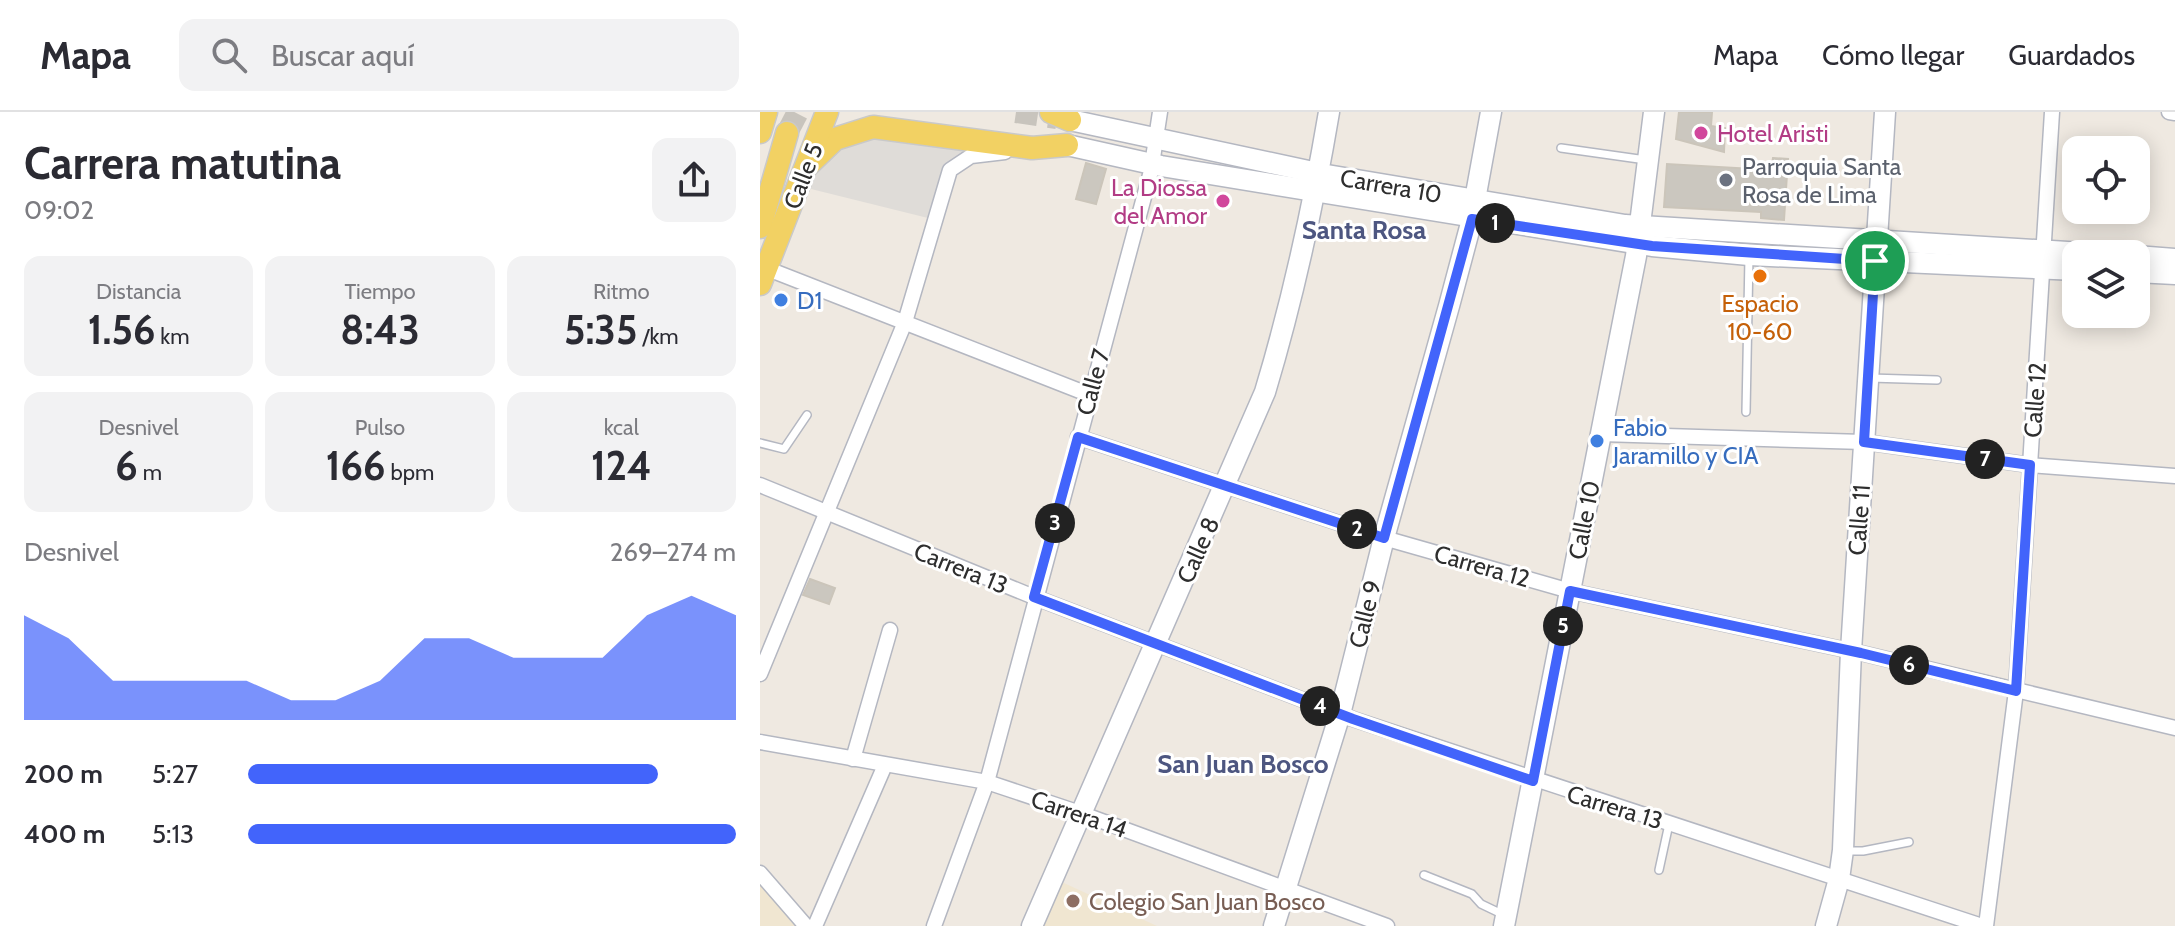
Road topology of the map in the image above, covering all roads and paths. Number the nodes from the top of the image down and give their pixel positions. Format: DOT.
graph roads {
  1 [pos="766,112"];
  2 [pos="827,112"];
  3 [pos="896,112"];
  4 [pos="1160,112"];
  5 [pos="1329,112"];
  6 [pos="1491,112"];
  7 [pos="1654,112"];
  8 [pos="1885,112"];
  9 [pos="2052,112"];
  10 [pos="1059,117"];
  11 [pos="760,132"];
  12 [pos="787,133"];
  13 [pos="1157,139"];
  14 [pos="1062,145"];
  15 [pos="1032,148"];
  16 [pos="1561,148"];
  17 [pos="1647,161"];
  18 [pos="1152,164"];
  19 [pos="807,166"];
  20 [pos="1317,183"];
  21 [pos="1473,210"];
  22 [pos="760,227"];
  23 [pos="1639,235"];
  24 [pos="1876,251"];
  25 [pos="1749,255"];
  26 [pos="2062,257"];
  27 [pos="2150,257"];
  28 [pos="2045,259"];
  29 [pos="2175,259"];
  30 [pos="2062,265"];
  31 [pos="2150,273"];
  32 [pos="2175,274"];
  33 [pos="764,276"];
  34 [pos="905,322"];
  35 [pos="1868,378"];
  36 [pos="1937,380"];
  37 [pos="1090,395"];
  38 [pos="1746,412"];
  39 [pos="807,415"];
  40 [pos="1601,434"];
  41 [pos="1078,437"];
  42 [pos="1864,442"];
  43 [pos="760,443"];
  44 [pos="2030,465"];
  45 [pos="2175,476"];
  46 [pos="760,485"];
  47 [pos="1227,486"];
  48 [pos="826,513"];
  49 [pos="1384,538"];
  50 [pos="1570,591"];
  51 [pos="1034,597"];
  52 [pos="890,630"];
  53 [pos="1157,644"];
  54 [pos="1851,651"];
  55 [pos="760,674"];
  56 [pos="2016,691"];
  57 [pos="1340,714"];
  58 [pos="2175,728"];
  59 [pos="760,742"];
  60 [pos="853,759"];
  61 [pos="885,765"];
  62 [pos="1533,781"];
  63 [pos="987,782"];
  64 [pos="1080,813"];
  65 [pos="1669,824"];
  66 [pos="1909,842"];
  67 [pos="1843,850"];
  68 [pos="1659,870"];
  69 [pos="760,873"];
  70 [pos="1424,875"];
  71 [pos="1839,879"];
  72 [pos="1286,889"];
  73 [pos="1505,921"];
  74 [pos="806,926"];
  75 [pos="815,926"];
  76 [pos="934,926"];
  77 [pos="1032,926"];
  78 [pos="1274,926"];
  79 [pos="1387,926"];
  80 [pos="1826,926"];
  81 [pos="1984,926"];
  1 -- 11 [label="main road"];
  2 -- 19 [label="main road, Calle 5"];
  3 -- 14 [label="main road"];
  4 -- 13 [label="street, Calle 7"];
  5 -- 20 [label="main road, Calle 8"];
  6 -- 21 [label="main road, Calle 9"];
  7 -- 17 [label="main road, Calle 10"];
  8 -- 24 [label="main road, Calle 11"];
  9 -- 28 [label="street, Calle 12"];
  10 -- 13 [label="main road, Carrera 10"];
  12 -- 22 [label="main road"];
  13 -- 18 [label="street, Calle 7"];
  13 -- 20 [label="main road, Carrera 10"];
  14 -- 15 [label="main road"];
  14 -- 18 [label="main road, Carrera 10"];
  15 -- 19 [label="main road"];
  15 -- 34 [label="street"];
  16 -- 17 [label="lane"];
  17 -- 23 [label="main road, Calle 10"];
  18 -- 20 [label="main road, Carrera 10"];
  18 -- 37 [label="street, Calle 7"];
  19 -- 33 [label="main road, Calle 5"];
  20 -- 21 [label="main road, Carrera 10"];
  20 -- 47 [label="main road, Calle 8"];
  21 -- 23 [label="main road, Carrera 10"];
  21 -- 49 [label="main road, Calle 9"];
  23 -- 24 [label="main road, Carrera 10"];
  23 -- 25 [label="main road, Carrera 10"];
  23 -- 40 [label="main road, Calle 10"];
  24 -- 25 [label="main road, Carrera 10"];
  24 -- 28 [label="main road, Carrera 10"];
  24 -- 35 [label="main road, Calle 11"];
  25 -- 38 [label="lane"];
  26 -- 28 [label="main road, Carrera 10"];
  27 -- 29 [label="main road"];
  28 -- 30 [label="main road, Carrera 10"];
  28 -- 44 [label="street, Calle 12"];
  31 -- 32 [label="main road"];
  33 -- 34 [label="street"];
  34 -- 37 [label="street"];
  34 -- 48 [label="street"];
  35 -- 36 [label="lane"];
  35 -- 42 [label="main road, Calle 11"];
  37 -- 41 [label="street, Calle 7"];
  39 -- 43 [label="lane"];
  40 -- 42 [label="street"];
  40 -- 50 [label="main road, Calle 10"];
  41 -- 47 [label="street, Carrera 12"];
  41 -- 51 [label="street, Calle 7"];
  42 -- 44 [label="street"];
  42 -- 54 [label="main road, Calle 11"];
  44 -- 45 [label="street"];
  44 -- 56 [label="street, Calle 12"];
  46 -- 48 [label="street, Carrera 13"];
  47 -- 49 [label="street, Carrera 12"];
  47 -- 53 [label="main road, Calle 8"];
  48 -- 51 [label="street, Carrera 13"];
  48 -- 55 [label="street"];
  49 -- 50 [label="street, Carrera 12"];
  49 -- 57 [label="main road, Calle 9"];
  50 -- 54 [label="street, Carrera 12"];
  50 -- 62 [label="main road, Calle 10"];
  51 -- 53 [label="street, Carrera 13"];
  51 -- 63 [label="street, Calle 7"];
  52 -- 60 [label="street"];
  53 -- 57 [label="street, Carrera 13"];
  53 -- 64 [label="main road, Calle 8"];
  54 -- 56 [label="street, Carrera 12"];
  54 -- 67 [label="main road, Calle 11"];
  56 -- 58 [label="street, Carrera 12"];
  56 -- 81 [label="street, Calle 12"];
  57 -- 62 [label="street, Carrera 13"];
  57 -- 72 [label="main road, Calle 9"];
  59 -- 60 [label="street, Carrera 14"];
  60 -- 61 [label="street, Carrera 14"];
  61 -- 63 [label="street, Carrera 14"];
  61 -- 75 [label="street"];
  62 -- 65 [label="street, Carrera 13"];
  62 -- 73 [label="main road, Calle 10"];
  63 -- 64 [label="street, Carrera 14"];
  63 -- 76 [label="street, Calle 7"];
  64 -- 72 [label="street, Carrera 14"];
  64 -- 77 [label="main road, Calle 8"];
  65 -- 68 [label="lane"];
  65 -- 71 [label="street, Carrera 13"];
  66 -- 67 [label="lane"];
  67 -- 71 [label="main road, Calle 11"];
  69 -- 74 [label="street"];
  70 -- 73 [label="lane"];
  71 -- 80 [label="main road, Calle 11"];
  71 -- 81 [label="street, Carrera 13"];
  72 -- 78 [label="main road, Calle 9"];
  72 -- 79 [label="street, Carrera 14"];
}
